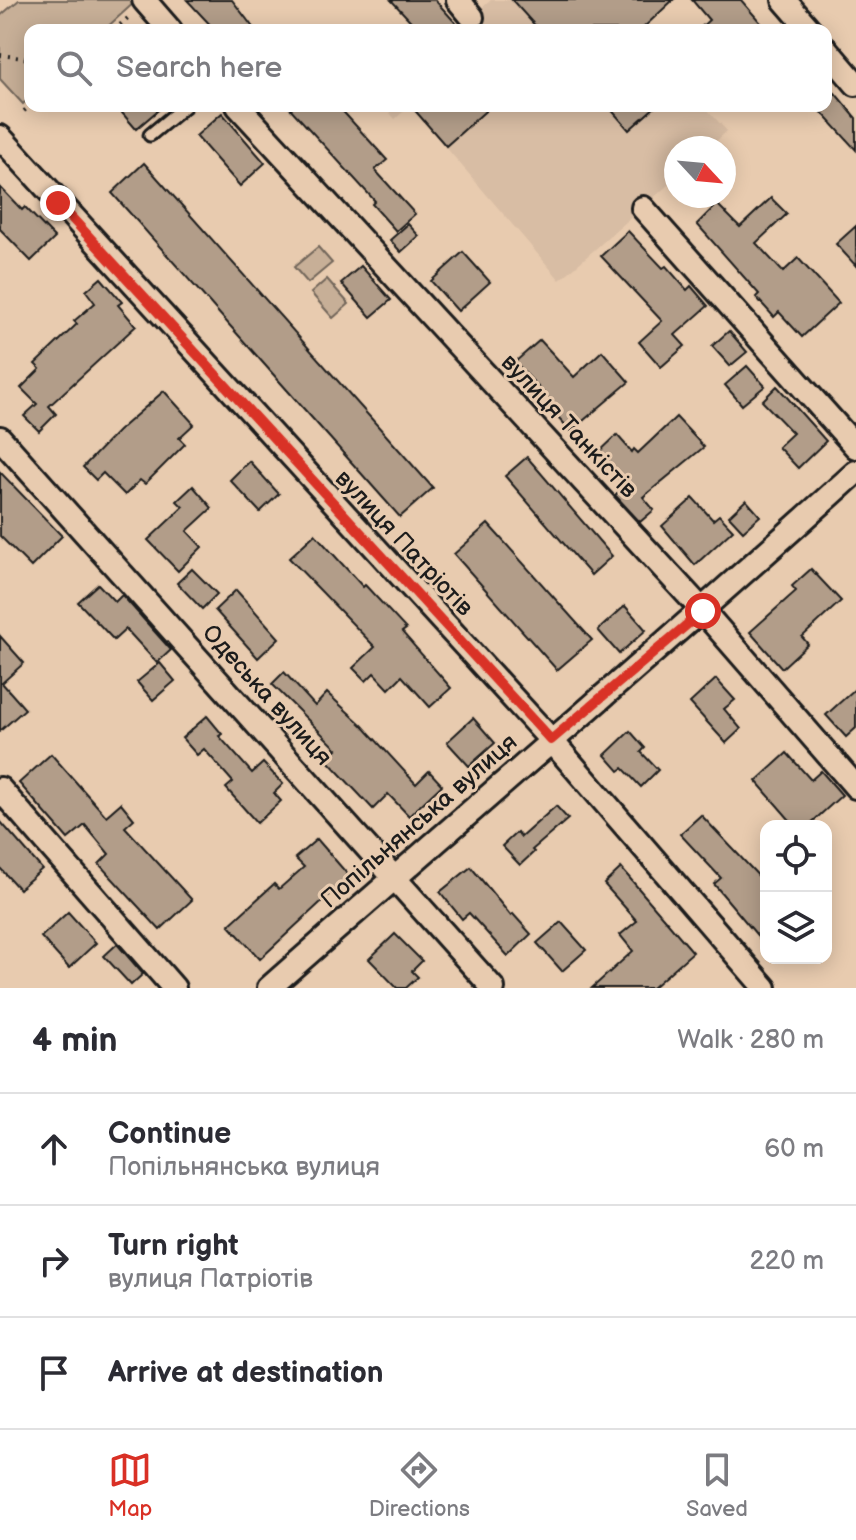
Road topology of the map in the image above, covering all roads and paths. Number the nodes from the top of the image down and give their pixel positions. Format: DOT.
graph roads {
  1 [pos="784,0"];
  2 [pos="141,4"];
  3 [pos="120,24"];
  4 [pos="163,24"];
  5 [pos="805,24"];
  6 [pos="0,55"];
  7 [pos="832,56"];
  8 [pos="24,58"];
  9 [pos="856,84"];
  10 [pos="178,112"];
  11 [pos="244,112"];
  12 [pos="150,135"];
  13 [pos="0,137"];
  14 [pos="643,208"];
  15 [pos="0,438"];
  16 [pos="856,447"];
  17 [pos="856,472"];
  18 [pos="703,611"];
  19 [pos="551,740"];
  20 [pos="856,787"];
  21 [pos="0,789"];
  22 [pos="396,877"];
  23 [pos="174,988"];
  24 [pos="269,988"];
  25 [pos="493,988"];
  26 [pos="765,988"];
  1 -- 5 [label="street"];
  2 -- 3 [label="path"];
  2 -- 4 [label="street"];
  6 -- 8 [label="path"];
  7 -- 9 [label="street"];
  10 -- 12 [label="lane"];
  11 -- 18 [label="street, вулиця Танкістів"];
  13 -- 19 [label="street, вулиця Патріотів"];
  14 -- 16 [label="street"];
  15 -- 22 [label="street, Одеська вулиця"];
  17 -- 18 [label="street, Попільнянська вулиця"];
  18 -- 19 [label="street, Попільнянська вулиця"];
  18 -- 20 [label="street, вулиця Танкістів"];
  19 -- 22 [label="street, Попільнянська вулиця"];
  19 -- 26 [label="street, вулиця Патріотів"];
  21 -- 23 [label="street"];
  22 -- 24 [label="street, Попільнянська вулиця"];
  22 -- 25 [label="street, Одеська вулиця"];
}
